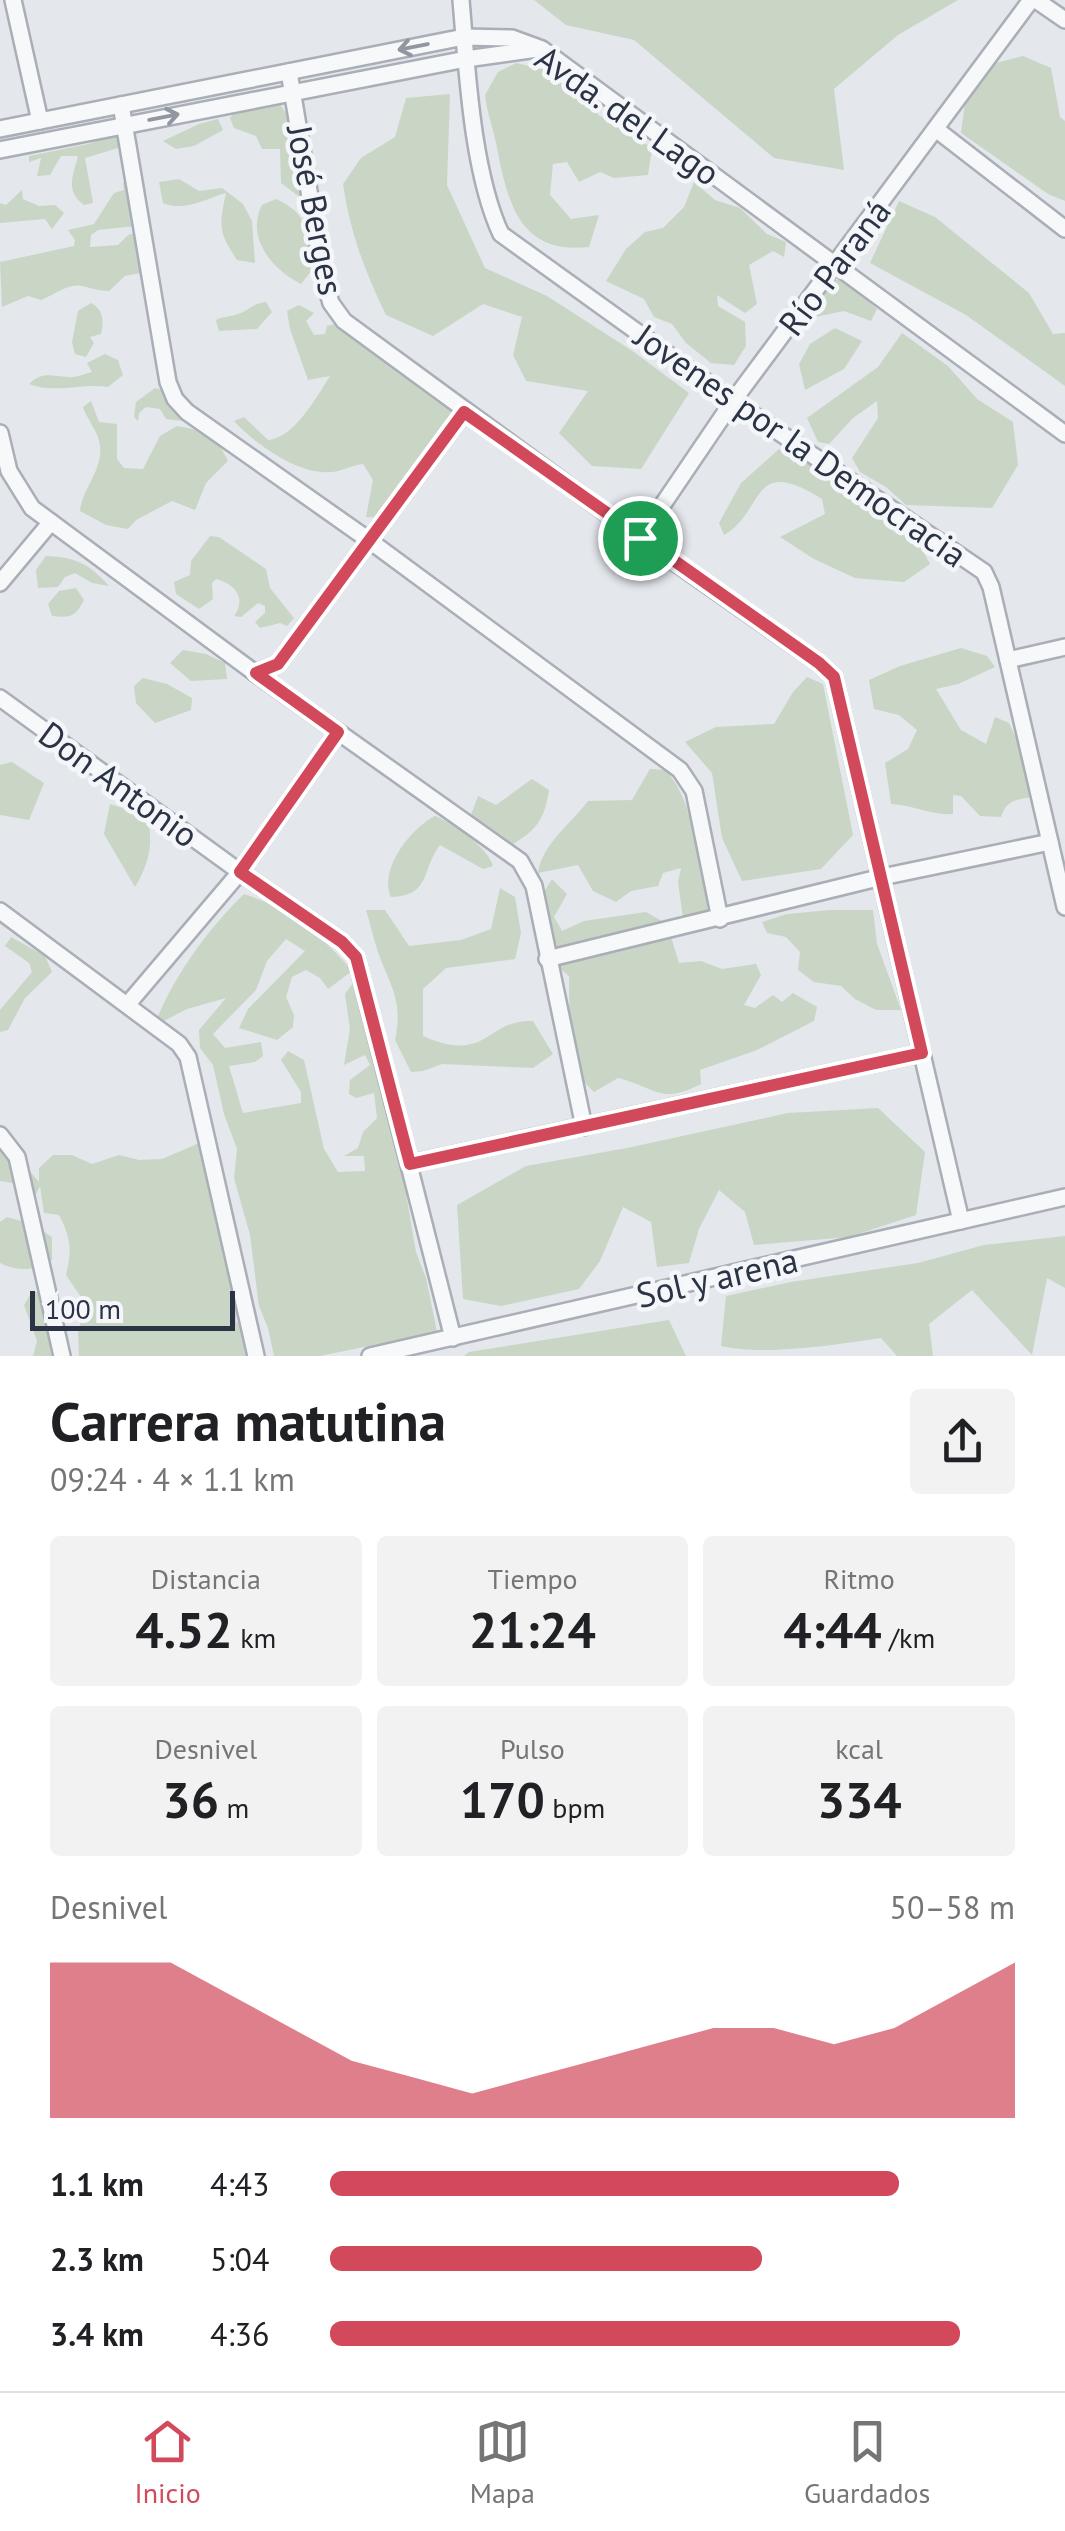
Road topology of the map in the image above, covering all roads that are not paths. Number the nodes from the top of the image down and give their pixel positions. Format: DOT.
graph roads {
  1 [pos="13,0"];
  2 [pos="460,0"];
  3 [pos="1034,0"];
  4 [pos="1065,20"];
  5 [pos="464,37"];
  6 [pos="542,49"];
  7 [pos="466,58"];
  8 [pos="288,72"];
  9 [pos="293,92"];
  10 [pos="121,105"];
  11 [pos="40,121"];
  12 [pos="125,125"];
  13 [pos="0,129"];
  14 [pos="938,130"];
  15 [pos="0,150"];
  16 [pos="1065,229"];
  17 [pos="836,264"];
  18 [pos="733,401"];
  19 [pos="464,412"];
  20 [pos="0,433"];
  21 [pos="1065,434"];
  22 [pos="51,522"];
  23 [pos="640,538"];
  24 [pos="370,542"];
  25 [pos="0,583"];
  26 [pos="1065,647"];
  27 [pos="1008,660"];
  28 [pos="278,664"];
  29 [pos="256,673"];
  30 [pos="277,688"];
  31 [pos="0,698"];
  32 [pos="338,732"];
  33 [pos="1050,842"];
  34 [pos="240,872"];
  35 [pos="882,878"];
  36 [pos="1065,907"];
  37 [pos="0,912"];
  38 [pos="720,919"];
  39 [pos="547,960"];
  40 [pos="126,1005"];
  41 [pos="922,1053"];
  42 [pos="584,1127"];
  43 [pos="0,1135"];
  44 [pos="410,1164"];
  45 [pos="1065,1197"];
  46 [pos="961,1221"];
  47 [pos="453,1338"];
  48 [pos="62,1356"];
  49 [pos="256,1356"];
  50 [pos="370,1356"];
  1 -- 11 [label="street"];
  2 -- 5 [label="street, Jovenes por la Democracia"];
  3 -- 4 [label="street"];
  3 -- 14 [label="street, Río Paraná"];
  5 -- 6 [label="street, Avda. del Lago"];
  5 -- 7 [label="street, Jovenes por la Democracia"];
  5 -- 8 [label="street, Avda. del Lago, one-way"];
  6 -- 7 [label="street"];
  6 -- 17 [label="street, Avda. del Lago"];
  7 -- 9 [label="street"];
  7 -- 18 [label="street, Jovenes por la Democracia"];
  8 -- 9 [label="street, José Berges"];
  8 -- 10 [label="street, Avda. del Lago"];
  12 -- 9 [label="street, one-way"];
  9 -- 19 [label="street, José Berges"];
  10 -- 11 [label="street, Avda. del Lago"];
  10 -- 12 [label="street"];
  11 -- 13 [label="street, Avda. del Lago"];
  12 -- 15 [label="street"];
  12 -- 24 [label="street"];
  14 -- 16 [label="street"];
  14 -- 17 [label="street, Río Paraná"];
  17 -- 18 [label="street, Río Paraná"];
  17 -- 21 [label="street, Avda. del Lago"];
  18 -- 23 [label="street, Río Paraná"];
  18 -- 27 [label="street, Jovenes por la Democracia"];
  19 -- 23 [label="street, José Berges"];
  19 -- 24 [label="street"];
  20 -- 22 [label="street"];
  22 -- 25 [label="street"];
  22 -- 29 [label="street"];
  23 -- 35 [label="street, José Berges"];
  24 -- 28 [label="street"];
  24 -- 38 [label="street"];
  26 -- 27 [label="street"];
  27 -- 33 [label="street, Jovenes por la Democracia"];
  28 -- 29 [label="street"];
  28 -- 30 [label="street"];
  29 -- 30 [label="street"];
  30 -- 32 [label="street"];
  31 -- 34 [label="street, Don Antonio"];
  32 -- 34 [label="street"];
  32 -- 39 [label="street"];
  33 -- 35 [label="street"];
  33 -- 36 [label="street, Jovenes por la Democracia"];
  34 -- 40 [label="street"];
  34 -- 44 [label="street, Don Antonio"];
  35 -- 38 [label="street"];
  35 -- 41 [label="street, José Berges"];
  37 -- 40 [label="street"];
  38 -- 39 [label="street"];
  39 -- 42 [label="street"];
  40 -- 49 [label="street"];
  41 -- 42 [label="street"];
  41 -- 46 [label="street, José Berges"];
  42 -- 44 [label="street"];
  43 -- 48 [label="street"];
  44 -- 47 [label="street, Don Antonio"];
  45 -- 46 [label="street, Sol y arena"];
  46 -- 47 [label="street, Sol y arena"];
  47 -- 50 [label="street, Sol y arena"];
}
